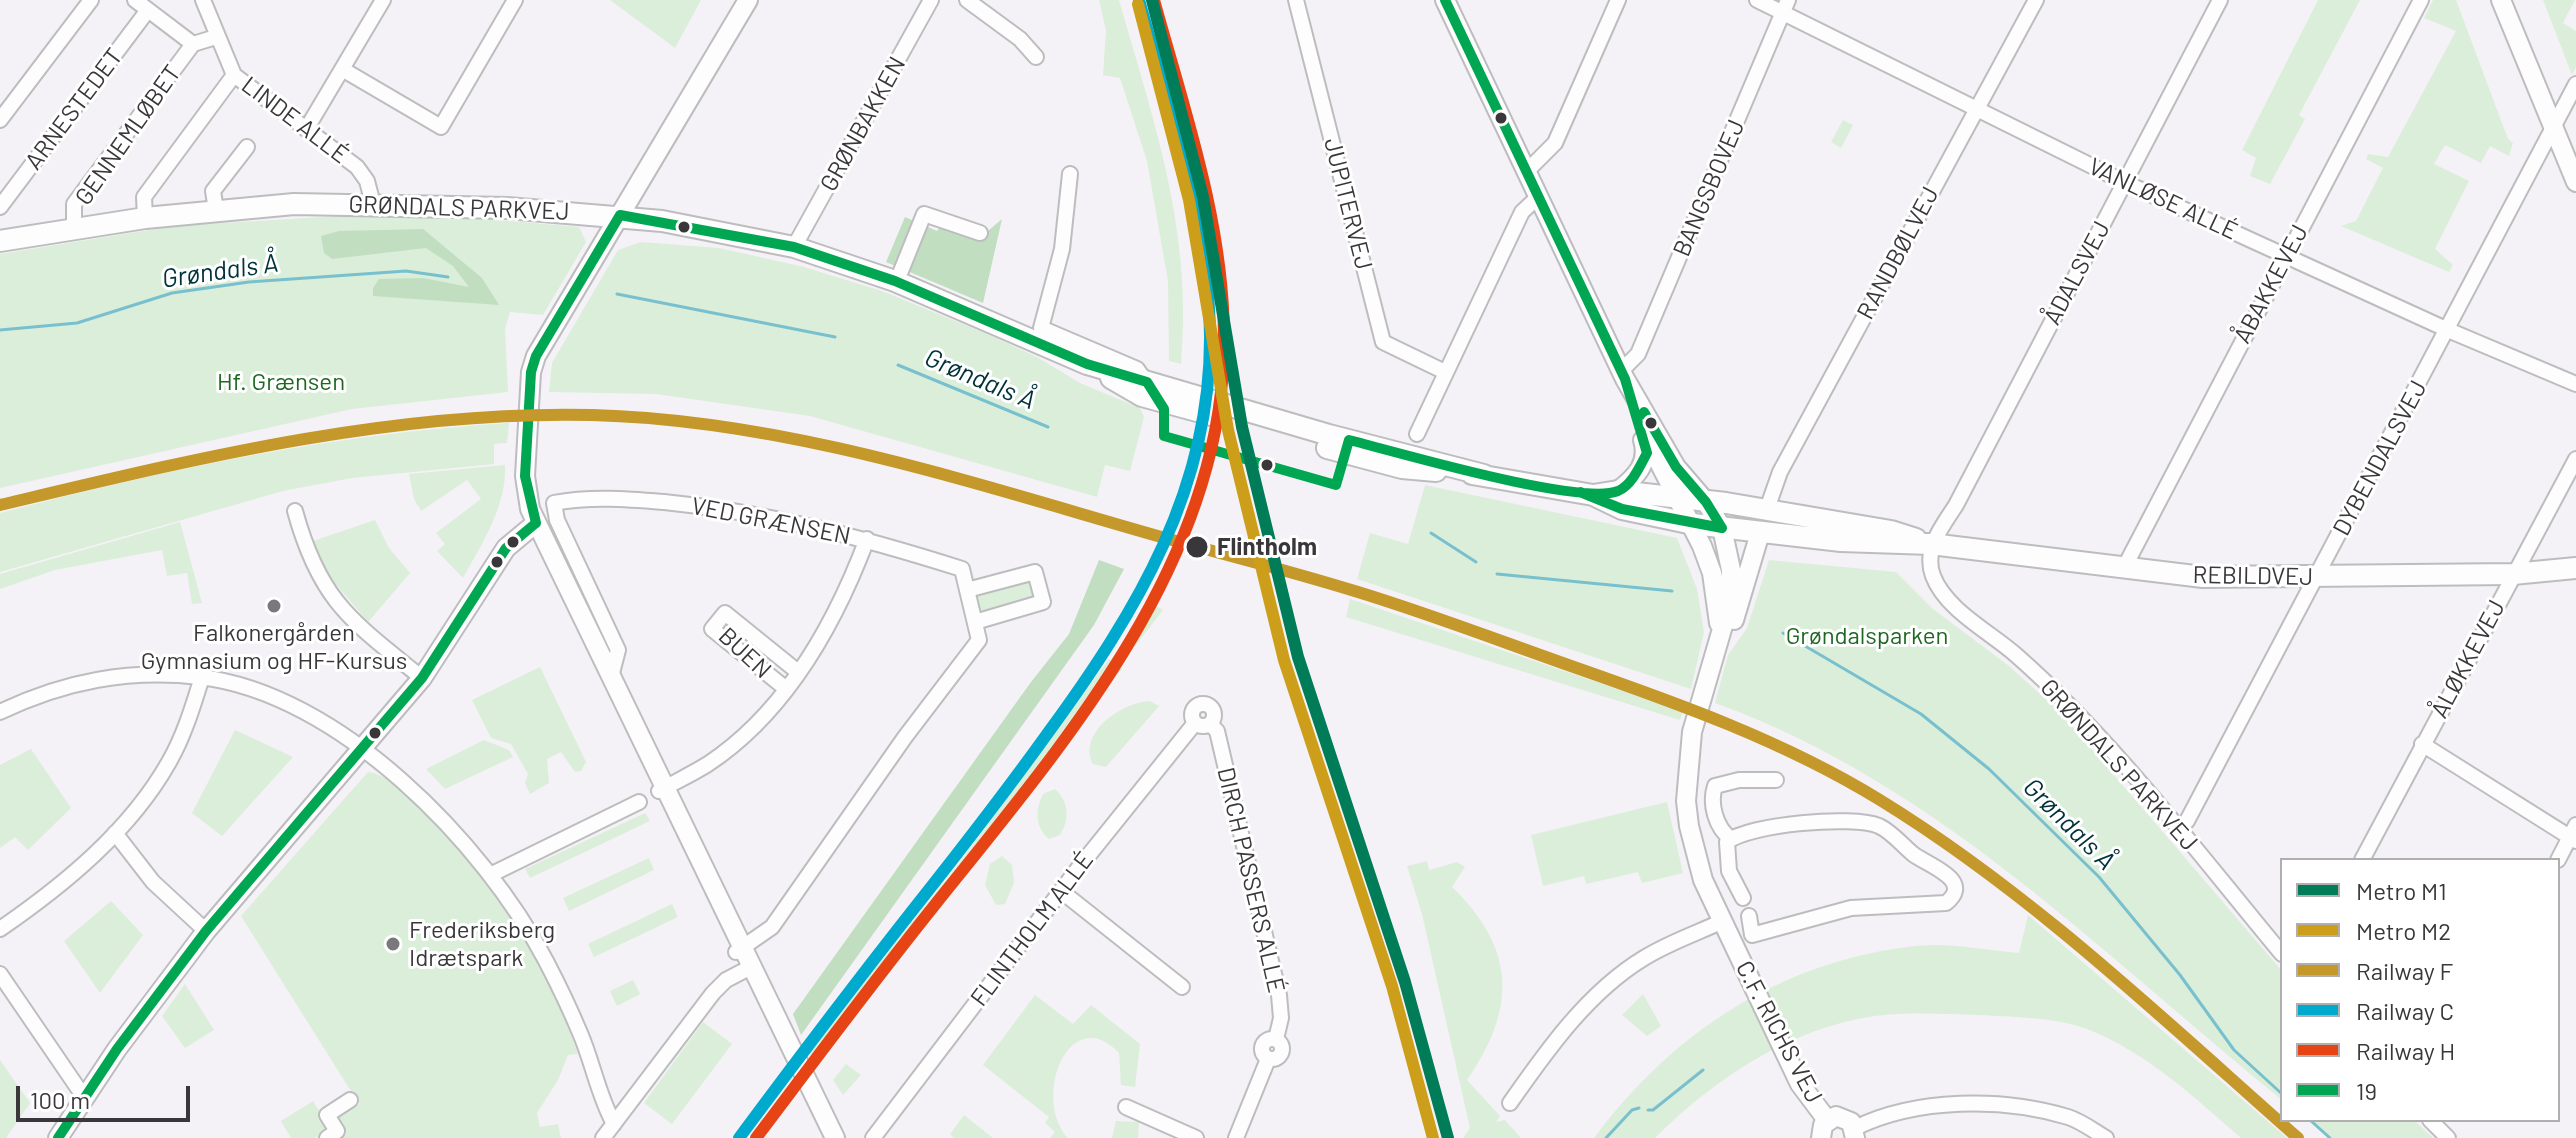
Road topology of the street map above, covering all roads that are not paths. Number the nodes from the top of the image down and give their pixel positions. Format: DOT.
graph roads {
  1 [pos="91,0"];
  2 [pos="135,0"];
  3 [pos="203,0"];
  4 [pos="383,0"];
  5 [pos="515,0"];
  6 [pos="748,0"];
  7 [pos="931,0"];
  8 [pos="967,0"];
  9 [pos="1296,0"];
  10 [pos="1445,0"];
  11 [pos="1618,0"];
  12 [pos="1757,0"];
  13 [pos="2036,0"];
  14 [pos="2220,0"];
  15 [pos="2421,0"];
  16 [pos="2501,0"];
  17 [pos="1786,8"];
  18 [pos="148,10"];
  19 [pos="216,37"];
  20 [pos="193,44"];
  21 [pos="1036,57"];
  22 [pos="342,69"];
  23 [pos="234,75"];
  24 [pos="2576,84"];
  25 [pos="1976,111"];
  26 [pos="0,120"];
  27 [pos="307,128"];
  28 [pos="2552,128"];
  29 [pos="247,147"];
  30 [pos="1527,171"];
  31 [pos="1070,174"];
  32 [pos="2576,182"];
  33 [pos="2126,183"];
  34 [pos="1539,196"];
  35 [pos="373,204"];
  36 [pos="0,207"];
  37 [pos="216,210"];
  38 [pos="620,215"];
  39 [pos="145,218"];
  40 [pos="74,229"];
  41 [pos="980,233"];
  42 [pos="0,241"];
  43 [pos="794,247"];
  44 [pos="2285,256"];
  45 [pos="901,271"];
  46 [pos="2448,330"];
  47 [pos="1087,364"];
  48 [pos="1445,372"];
  49 [pos="1623,375"];
  50 [pos="1147,382"];
  51 [pos="2576,384"];
  52 [pos="1639,422"];
  53 [pos="1417,434"];
  54 [pos="1347,446"];
  55 [pos="2576,459"];
  56 [pos="1618,491"];
  57 [pos="1593,495"];
  58 [pos="1675,500"];
  59 [pos="1706,502"];
  60 [pos="1767,509"];
  61 [pos="295,511"];
  62 [pos="536,523"];
  63 [pos="1693,524"];
  64 [pos="1722,528"];
  65 [pos="1760,533"];
  66 [pos="867,539"];
  67 [pos="1931,544"];
  68 [pos="2124,568"];
  69 [pos="2576,568"];
  70 [pos="2513,574"];
  71 [pos="2315,577"];
  72 [pos="967,590"];
  73 [pos="975,622"];
  74 [pos="1720,638"];
  75 [pos="798,672"];
  76 [pos="608,675"];
  77 [pos="202,677"];
  78 [pos="422,678"];
  79 [pos="785,688"];
  80 [pos="0,712"];
  81 [pos="1203,724"];
  82 [pos="2422,744"];
  83 [pos="364,749"];
  84 [pos="1776,780"];
  85 [pos="663,789"];
  86 [pos="639,802"];
  87 [pos="2178,829"];
  88 [pos="115,833"];
  89 [pos="2574,834"];
  90 [pos="1731,839"];
  91 [pos="2363,858"];
  92 [pos="2559,858"];
  93 [pos="490,875"];
  94 [pos="1061,891"];
  95 [pos="1743,898"];
  96 [pos="1749,916"];
  97 [pos="1723,921"];
  98 [pos="0,929"];
  99 [pos="206,931"];
  100 [pos="1752,935"];
  101 [pos="1733,942"];
  102 [pos="740,950"];
  103 [pos="2280,952"];
  104 [pos="748,968"];
  105 [pos="0,974"];
  106 [pos="1182,987"];
  107 [pos="84,1097"];
  108 [pos="350,1100"];
  109 [pos="1510,1103"];
  110 [pos="1126,1107"];
  111 [pos="1827,1120"];
  112 [pos="2432,1122"];
  113 [pos="614,1124"];
  114 [pos="1855,1133"];
  115 [pos="58,1138"];
  116 [pos="327,1138"];
  117 [pos="603,1138"];
  118 [pos="822,1138"];
  119 [pos="835,1138"];
  120 [pos="873,1138"];
  121 [pos="1196,1138"];
  122 [pos="1236,1138"];
  123 [pos="1821,1138"];
  124 [pos="2106,1138"];
  125 [pos="2448,1138"];
  1 -- 26 [label="street"];
  2 -- 18 [label="street"];
  3 -- 19 [label="street, LINDE ALLÉ"];
  4 -- 22 [label="street"];
  5 -- 22 [label="street"];
  6 -- 38 [label="street"];
  7 -- 43 [label="street, GRØNBAKKEN"];
  8 -- 21 [label="street"];
  9 -- 48 [label="street, JUPITERVEJ"];
  10 -- 30 [label="street"];
  11 -- 30 [label="street"];
  12 -- 17 [label="street, VANLØSE ALLÉ"];
  13 -- 25 [label="street, RANDBØLVEJ"];
  14 -- 33 [label="street, ÅDALSVEJ"];
  15 -- 44 [label="street, ÅBAKKEVEJ"];
  16 -- 28 [label="street"];
  17 -- 25 [label="street, VANLØSE ALLÉ"];
  17 -- 49 [label="street, BANGSBOVEJ"];
  18 -- 20 [label="street"];
  18 -- 36 [label="street, ARNESTEDET"];
  19 -- 20 [label="street"];
  19 -- 23 [label="street, LINDE ALLÉ"];
  20 -- 40 [label="street, GENNEMLØBET"];
  22 -- 27 [label="street"];
  23 -- 27 [label="street, LINDE ALLÉ"];
  23 -- 39 [label="street"];
  24 -- 28 [label="street, DYBENDALSVEJ"];
  25 -- 33 [label="street, VANLØSE ALLÉ"];
  25 -- 60 [label="street, RANDBØLVEJ"];
  27 -- 35 [label="street, LINDE ALLÉ"];
  28 -- 32 [label="street"];
  28 -- 46 [label="street, DYBENDALSVEJ"];
  29 -- 37 [label="street"];
  30 -- 34 [label="street"];
  31 -- 50 [label="street, GRØNDALS PARKVEJ"];
  33 -- 44 [label="street, VANLØSE ALLÉ"];
  33 -- 67 [label="street, ÅDALSVEJ"];
  34 -- 48 [label="street"];
  34 -- 49 [label="street"];
  35 -- 37 [label="main road, GRØNDALS PARKVEJ"];
  35 -- 38 [label="main road, GRØNDALS PARKVEJ"];
  37 -- 39 [label="main road, GRØNDALS PARKVEJ"];
  38 -- 43 [label="main road, GRØNDALS PARKVEJ"];
  38 -- 62 [label="street"];
  39 -- 40 [label="main road, GRØNDALS PARKVEJ"];
  40 -- 42 [label="main road, GRØNDALS PARKVEJ"];
  41 -- 45 [label="street"];
  43 -- 47 [label="main road, GRØNDALS PARKVEJ"];
  44 -- 46 [label="street, VANLØSE ALLÉ"];
  44 -- 68 [label="street, ÅBAKKEVEJ"];
  46 -- 51 [label="street, VANLØSE ALLÉ"];
  46 -- 71 [label="street, DYBENDALSVEJ"];
  47 -- 50 [label="main road, GRØNDALS PARKVEJ"];
  47 -- 54 [label="main road, GRØNDALS PARKVEJ"];
  48 -- 53 [label="street"];
  49 -- 52 [label="street"];
  49 -- 59 [label="street, C.F. RICHS VEJ"];
  50 -- 54 [label="main road, GRØNDALS PARKVEJ"];
  52 -- 56 [label="street"];
  52 -- 58 [label="street, C.F. RICHS VEJ"];
  54 -- 57 [label="main road, GRØNDALS PARKVEJ"];
  55 -- 70 [label="street, ÅLØKKEVEJ"];
  56 -- 57 [label="main road, GRØNDALS PARKVEJ"];
  56 -- 58 [label="main road, GRØNDALS PARKVEJ"];
  57 -- 63 [label="main road, GRØNDALS PARKVEJ"];
  58 -- 59 [label="main road, GRØNDALS PARKVEJ"];
  58 -- 63 [label="street, C.F. RICHS VEJ"];
  59 -- 60 [label="main road, GRØNDALS PARKVEJ"];
  59 -- 64 [label="street, C.F. RICHS VEJ"];
  60 -- 65 [label="main road"];
  60 -- 67 [label="main road, GRØNDALS PARKVEJ"];
  61 -- 78 [label="street"];
  62 -- 76 [label="street"];
  62 -- 78 [label="street"];
  63 -- 64 [label="main road, GRØNDALS PARKVEJ"];
  63 -- 74 [label="street, C.F. RICHS VEJ"];
  64 -- 65 [label="main road, GRØNDALS PARKVEJ"];
  64 -- 74 [label="street, C.F. RICHS VEJ"];
  65 -- 67 [label="main road, GRØNDALS PARKVEJ"];
  65 -- 74 [label="street, C.F. RICHS VEJ"];
  66 -- 72 [label="street, VED GRÆNSEN"];
  66 -- 75 [label="street, BUEN"];
  66 -- 76 [label="street, VED GRÆNSEN"];
  67 -- 68 [label="main road, REBILDVEJ"];
  67 -- 87 [label="street, GRØNDALS PARKVEJ"];
  68 -- 71 [label="main road, REBILDVEJ"];
  69 -- 70 [label="main road, REBILDVEJ"];
  70 -- 71 [label="main road, REBILDVEJ"];
  70 -- 82 [label="street, ÅLØKKEVEJ"];
  71 -- 87 [label="street, DYBENDALSVEJ"];
  72 -- 73 [label="street, VED GRÆNSEN"];
  72 -- 73 [label="street"];
  73 -- 102 [label="street, VED GRÆNSEN"];
  74 -- 97 [label="street, C.F. RICHS VEJ"];
  75 -- 79 [label="street, BUEN"];
  75 -- 79 [label="street, BUEN"];
  76 -- 85 [label="street"];
  77 -- 80 [label="street"];
  77 -- 83 [label="street"];
  77 -- 88 [label="street"];
  78 -- 83 [label="street"];
  79 -- 85 [label="street, BUEN"];
  81 -- 94 [label="street, FLINTHOLM ALLÉ"];
  81 -- 122 [label="street, DIRCH PASSERS ALLÉ"];
  82 -- 89 [label="street"];
  82 -- 91 [label="street, ÅLØKKEVEJ"];
  83 -- 93 [label="street"];
  83 -- 99 [label="street"];
  84 -- 90 [label="street"];
  85 -- 102 [label="street"];
  86 -- 93 [label="street"];
  87 -- 103 [label="street, GRØNDALS PARKVEJ"];
  88 -- 98 [label="street"];
  88 -- 99 [label="street"];
  89 -- 92 [label="street"];
  90 -- 95 [label="street"];
  90 -- 100 [label="street, C.F. RICHS VEJ"];
  93 -- 113 [label="street"];
  94 -- 106 [label="street"];
  94 -- 120 [label="street, FLINTHOLM ALLÉ"];
  96 -- 100 [label="street, C.F. RICHS VEJ"];
  97 -- 101 [label="street, C.F. RICHS VEJ"];
  97 -- 109 [label="street"];
  99 -- 107 [label="street"];
  100 -- 101 [label="street, C.F. RICHS VEJ"];
  101 -- 111 [label="street, C.F. RICHS VEJ"];
  102 -- 104 [label="street"];
  104 -- 113 [label="street"];
  104 -- 118 [label="street"];
  104 -- 119 [label="street"];
  105 -- 107 [label="street"];
  107 -- 115 [label="street"];
  108 -- 116 [label="street"];
  110 -- 121 [label="street"];
  111 -- 114 [label="street"];
  111 -- 123 [label="street"];
  112 -- 125 [label="street"];
  113 -- 117 [label="street"];
  114 -- 124 [label="street"];
}
